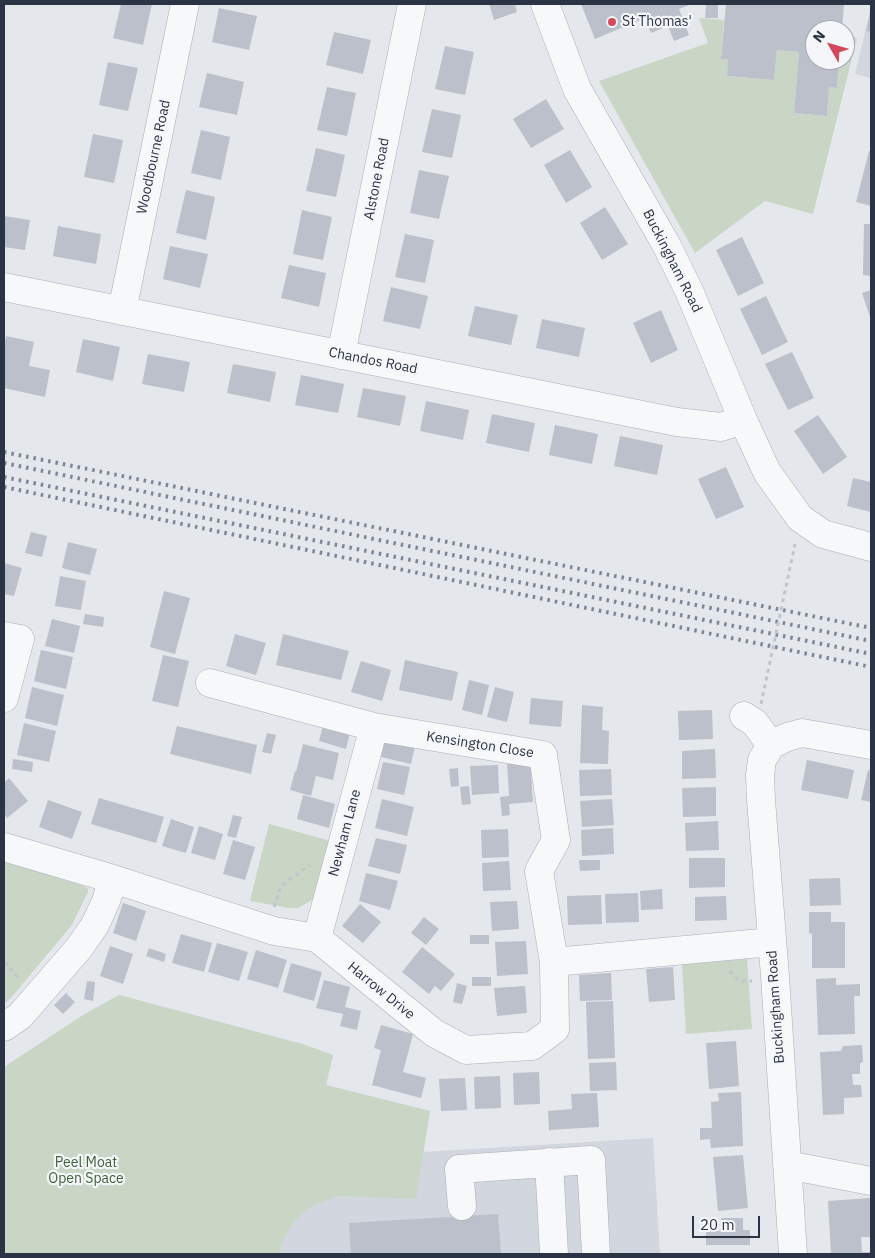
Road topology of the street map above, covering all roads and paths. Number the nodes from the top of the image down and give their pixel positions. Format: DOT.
graph roads {
  1 [pos="185,4"];
  2 [pos="412,4"];
  3 [pos="545,4"];
  4 [pos="4,286"];
  5 [pos="122,311"];
  6 [pos="341,355"];
  7 [pos="743,420"];
  8 [pos="871,547"];
  9 [pos="791,563"];
  10 [pos="4,636"];
  11 [pos="210,683"];
  12 [pos="4,698"];
  13 [pos="753,710"];
  14 [pos="374,727"];
  15 [pos="871,745"];
  16 [pos="767,753"];
  17 [pos="4,847"];
  18 [pos="335,871"];
  19 [pos="113,879"];
  20 [pos="268,929"];
  21 [pos="317,938"];
  22 [pos="772,942"];
  23 [pos="724,947"];
  24 [pos="554,962"];
  25 [pos="775,977"];
  26 [pos="4,1027"];
  27 [pos="549,1162"];
  28 [pos="787,1165"];
  29 [pos="871,1181"];
  30 [pos="462,1206"];
  31 [pos="554,1254"];
  32 [pos="596,1254"];
  33 [pos="793,1254"];
  1 -- 5 [label="street, Woodbourne Road"];
  2 -- 6 [label="street, Alstone Road"];
  3 -- 7 [label="street, Buckingham Road"];
  4 -- 5 [label="street, Chandos Road"];
  5 -- 6 [label="street, Chandos Road"];
  6 -- 7 [label="street, Chandos Road"];
  7 -- 8 [label="street, Buckingham Road"];
  9 -- 13 [label="path, bridge"];
  10 -- 12 [label="street"];
  11 -- 14 [label="street, Kensington Close"];
  13 -- 16 [label="street"];
  14 -- 18 [label="street, Newham Lane"];
  14 -- 24 [label="street, Kensington Close"];
  15 -- 16 [label="street"];
  16 -- 22 [label="street, Buckingham Road"];
  17 -- 19 [label="street, Harrow Drive"];
  18 -- 20 [label="path"];
  18 -- 21 [label="street, Newham Lane"];
  19 -- 20 [label="street, Harrow Drive"];
  19 -- 26 [label="street"];
  20 -- 21 [label="street, Harrow Drive"];
  21 -- 24 [label="street, Harrow Drive"];
  22 -- 23 [label="street"];
  22 -- 25 [label="street, Buckingham Road"];
  23 -- 24 [label="street"];
  23 -- 25 [label="path"];
  25 -- 28 [label="street, Buckingham Road"];
  27 -- 30 [label="street"];
  27 -- 31 [label="street"];
  27 -- 32 [label="street"];
  28 -- 29 [label="street"];
  28 -- 33 [label="street, Buckingham Road"];
}
